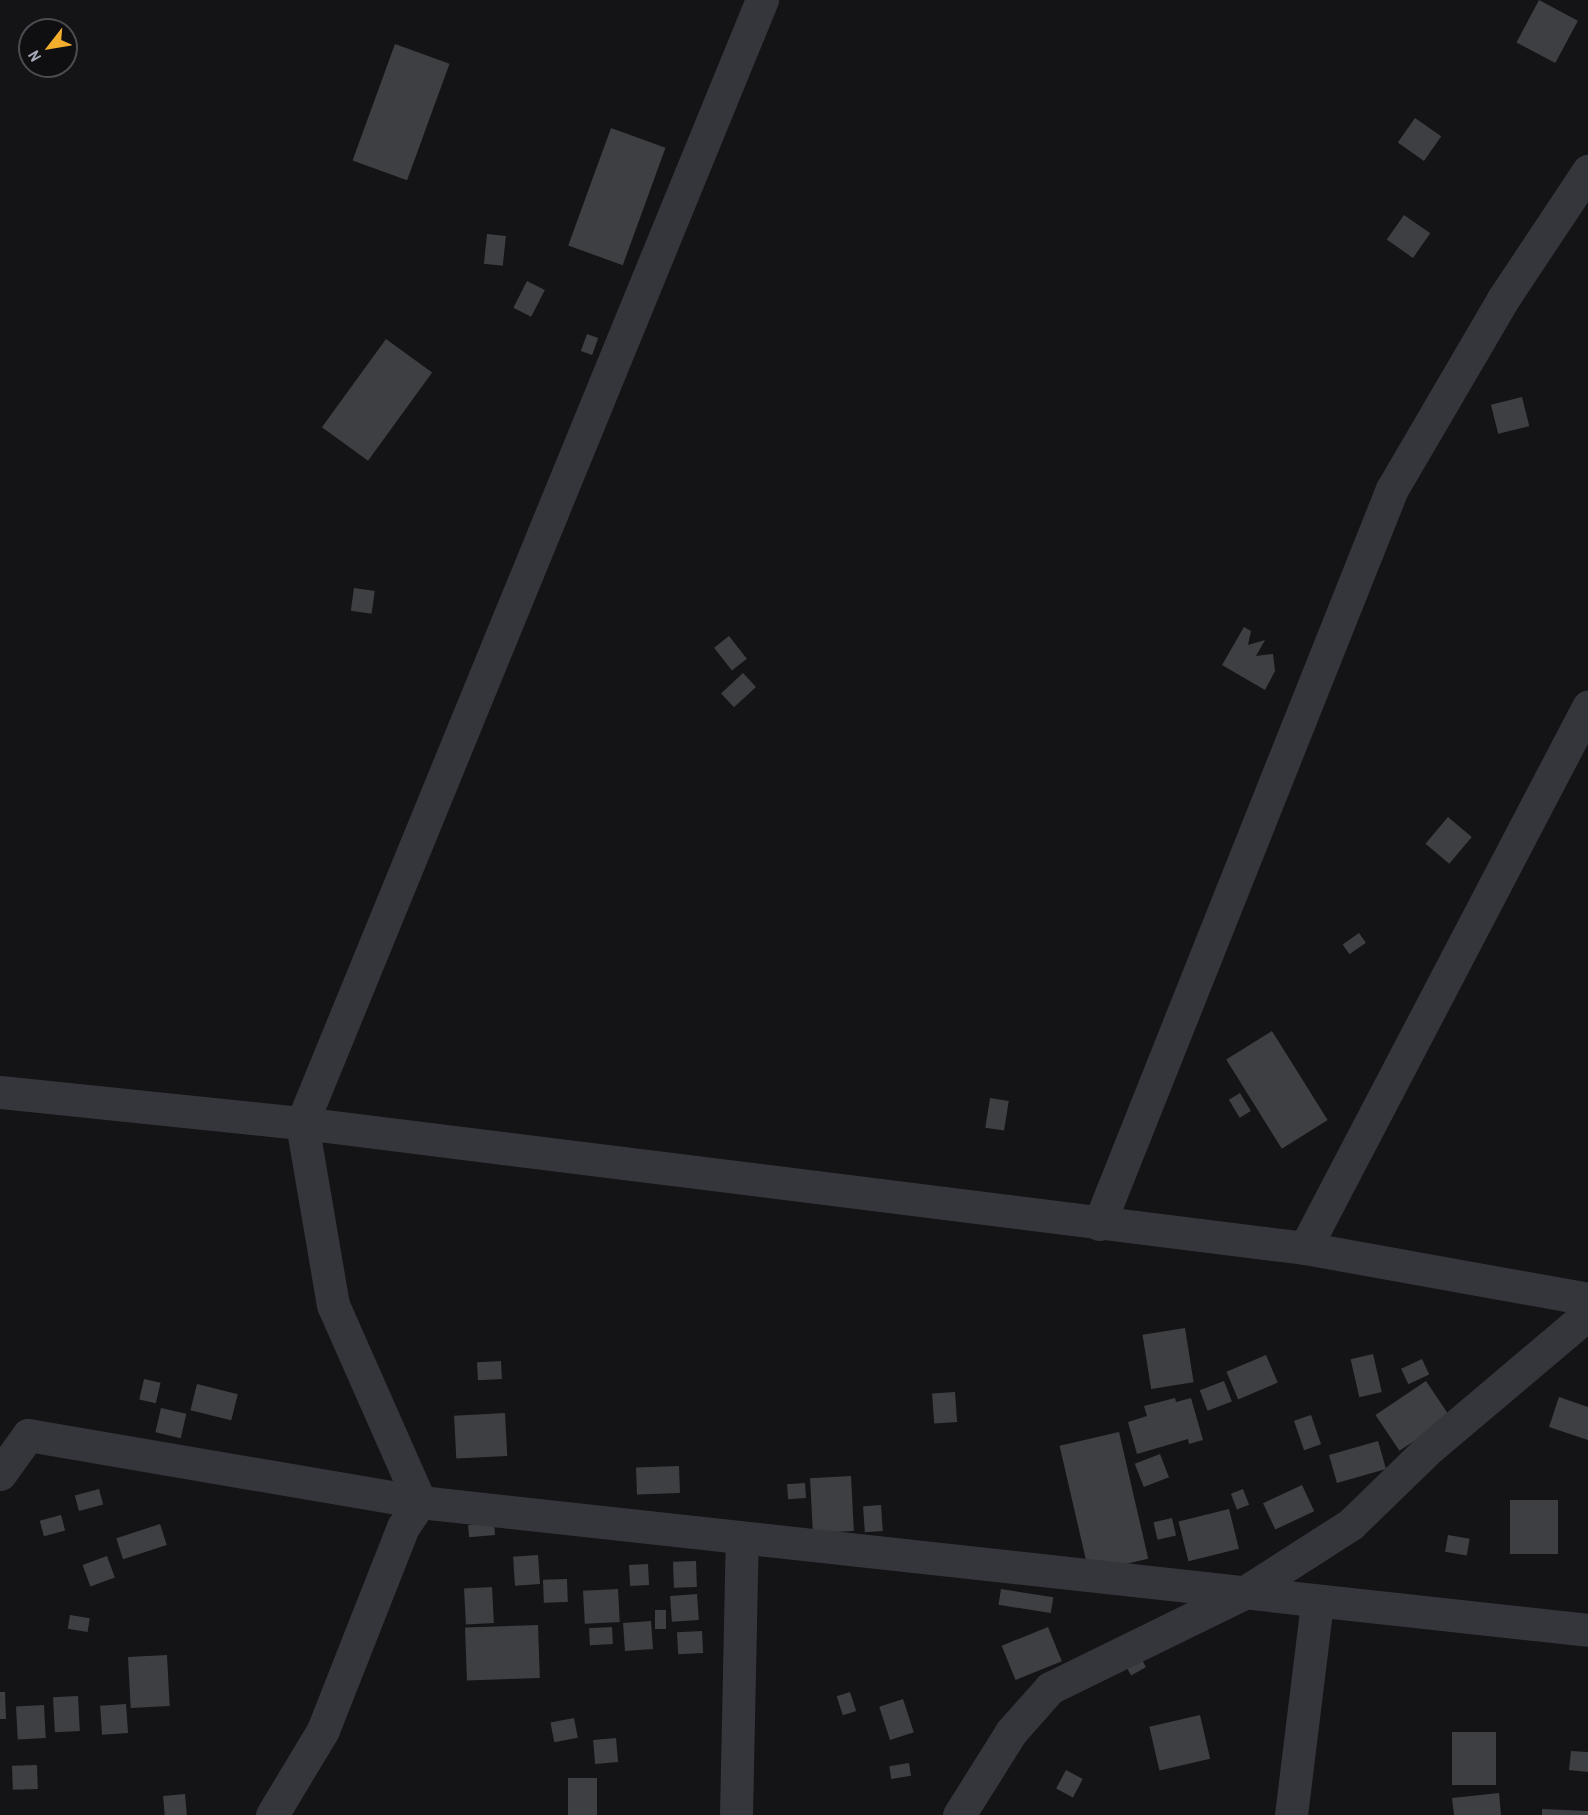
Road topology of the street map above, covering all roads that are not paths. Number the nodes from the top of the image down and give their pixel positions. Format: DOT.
graph roads {
  1 [pos="762,0"];
  2 [pos="1588,171"];
  3 [pos="1588,707"];
  4 [pos="0,1092"];
  5 [pos="302,1123"];
  6 [pos="1099,1224"];
  7 [pos="1305,1248"];
  8 [pos="1588,1299"];
  9 [pos="1588,1314"];
  10 [pos="0,1474"];
  11 [pos="420,1502"];
  12 [pos="742,1538"];
  13 [pos="1242,1594"];
  14 [pos="1317,1602"];
  15 [pos="1588,1630"];
  16 [pos="272,1815"];
  17 [pos="736,1815"];
  18 [pos="959,1815"];
  19 [pos="1291,1815"];
  1 -- 5 [label="street"];
  2 -- 6 [label="street"];
  3 -- 7 [label="street"];
  4 -- 5 [label="street"];
  5 -- 6 [label="street"];
  5 -- 11 [label="street"];
  6 -- 7 [label="street"];
  7 -- 8 [label="street"];
  9 -- 13 [label="street"];
  10 -- 11 [label="street"];
  11 -- 12 [label="street"];
  11 -- 16 [label="street"];
  12 -- 13 [label="street"];
  12 -- 17 [label="street"];
  13 -- 14 [label="street"];
  13 -- 18 [label="street"];
  14 -- 15 [label="street"];
  14 -- 19 [label="street"];
}
